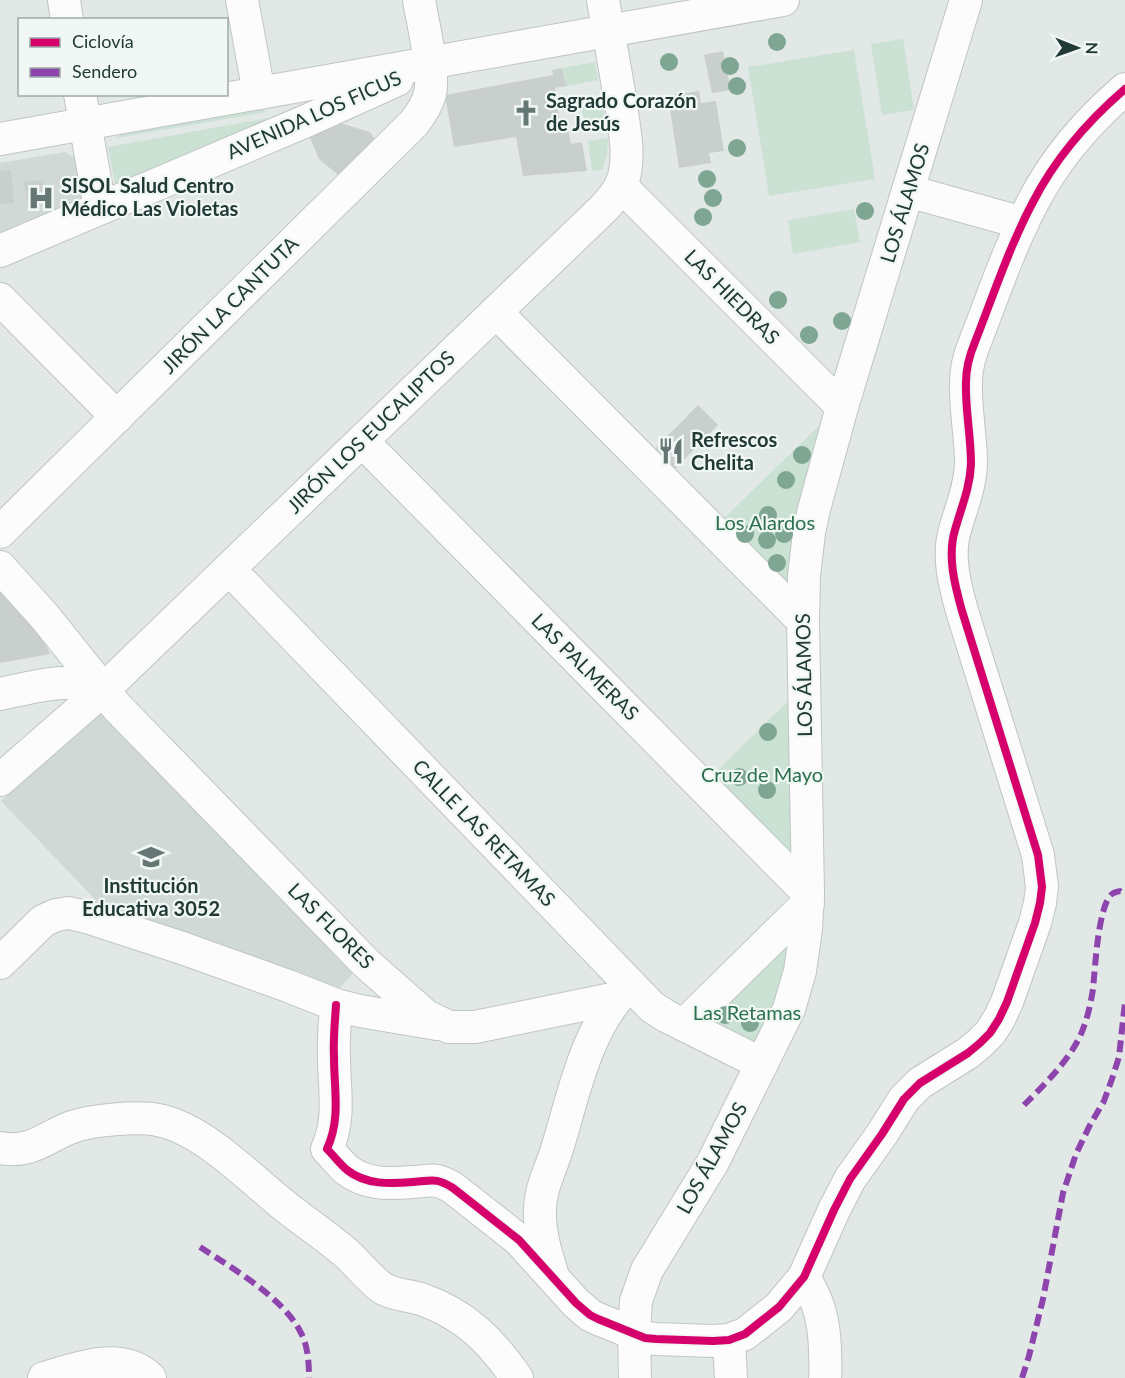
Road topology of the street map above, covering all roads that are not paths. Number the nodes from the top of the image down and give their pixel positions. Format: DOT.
graph roads {
  1 [pos="64,0"];
  2 [pos="242,0"];
  3 [pos="419,0"];
  4 [pos="603,0"];
  5 [pos="783,0"];
  6 [pos="966,0"];
  7 [pos="67,18"];
  8 [pos="608,30"];
  9 [pos="429,62"];
  10 [pos="1125,89"];
  11 [pos="259,93"];
  12 [pos="226,96"];
  13 [pos="228,96"];
  14 [pos="82,109"];
  15 [pos="0,139"];
  16 [pos="621,186"];
  17 [pos="908,191"];
  18 [pos="100,208"];
  19 [pos="1023,223"];
  20 [pos="0,251"];
  21 [pos="0,299"];
  22 [pos="496,312"];
  23 [pos="842,407"];
  24 [pos="117,417"];
  25 [pos="362,441"];
  26 [pos="0,532"];
  27 [pos="0,567"];
  28 [pos="229,569"];
  29 [pos="803,621"];
  30 [pos="103,690"];
  31 [pos="0,694"];
  32 [pos="0,780"];
  33 [pos="808,898"];
  34 [pos="0,963"];
  35 [pos="624,991"];
  36 [pos="336,1005"];
  37 [pos="684,1026"];
  38 [pos="449,1027"];
  39 [pos="762,1064"];
  40 [pos="0,1148"];
  41 [pos="553,1276"];
  42 [pos="804,1277"];
  43 [pos="634,1332"];
  44 [pos="729,1340"];
  45 [pos="44,1378"];
  46 [pos="150,1378"];
  47 [pos="518,1378"];
  48 [pos="635,1378"];
  49 [pos="731,1378"];
  50 [pos="825,1378"];
  1 -- 7 [label="street"];
  2 -- 11 [label="street"];
  3 -- 9 [label="street, JIRÓN LA CANTUTA"];
  4 -- 8 [label="street, JIRÓN LOS EUCALIPTOS"];
  5 -- 8 [label="street, AVENIDA LOS FICUS"];
  6 -- 17 [label="street, LOS ÁLAMOS"];
  8 -- 9 [label="street, AVENIDA LOS FICUS"];
  8 -- 16 [label="street, JIRÓN LOS EUCALIPTOS"];
  9 -- 11 [label="street, AVENIDA LOS FICUS"];
  9 -- 18 [label="street, AVENIDA LOS FICUS"];
  9 -- 24 [label="street, JIRÓN LA CANTUTA"];
  10 -- 19 [label="street"];
  11 -- 13 [label="street, AVENIDA LOS FICUS"];
  12 -- 14 [label="street, AVENIDA LOS FICUS"];
  14 -- 15 [label="street, AVENIDA LOS FICUS"];
  14 -- 18 [label="street"];
  16 -- 22 [label="street, JIRÓN LOS EUCALIPTOS"];
  16 -- 23 [label="street, LAS HIEDRAS"];
  17 -- 19 [label="street"];
  17 -- 23 [label="street, LOS ÁLAMOS"];
  18 -- 20 [label="street, AVENIDA LOS FICUS"];
  19 -- 42 [label="street"];
  21 -- 24 [label="street"];
  22 -- 25 [label="street, JIRÓN LOS EUCALIPTOS"];
  22 -- 29 [label="street"];
  23 -- 29 [label="street, LOS ÁLAMOS"];
  24 -- 26 [label="street, JIRÓN LA CANTUTA"];
  25 -- 28 [label="street, JIRÓN LOS EUCALIPTOS"];
  25 -- 33 [label="street, LAS PALMERAS"];
  27 -- 30 [label="street, LAS FLORES"];
  28 -- 30 [label="street, JIRÓN LOS EUCALIPTOS"];
  28 -- 35 [label="street, CALLE LAS RETAMAS"];
  29 -- 33 [label="street, LOS ÁLAMOS"];
  30 -- 31 [label="street"];
  30 -- 32 [label="street, JIRÓN LOS EUCALIPTOS"];
  30 -- 38 [label="street, LAS FLORES"];
  33 -- 37 [label="street"];
  33 -- 39 [label="street, LOS ÁLAMOS"];
  34 -- 36 [label="street"];
  35 -- 37 [label="street, CALLE LAS RETAMAS"];
  35 -- 38 [label="street, LAS FLORES"];
  35 -- 41 [label="street"];
  36 -- 38 [label="street"];
  36 -- 41 [label="street"];
  37 -- 39 [label="street, CALLE LAS RETAMAS"];
  39 -- 43 [label="street, LOS ÁLAMOS"];
  40 -- 47 [label="street"];
  41 -- 43 [label="street"];
  42 -- 44 [label="street"];
  42 -- 50 [label="street"];
  43 -- 44 [label="street"];
  43 -- 48 [label="street, LOS ÁLAMOS"];
  44 -- 49 [label="street"];
  45 -- 46 [label="street"];
}
